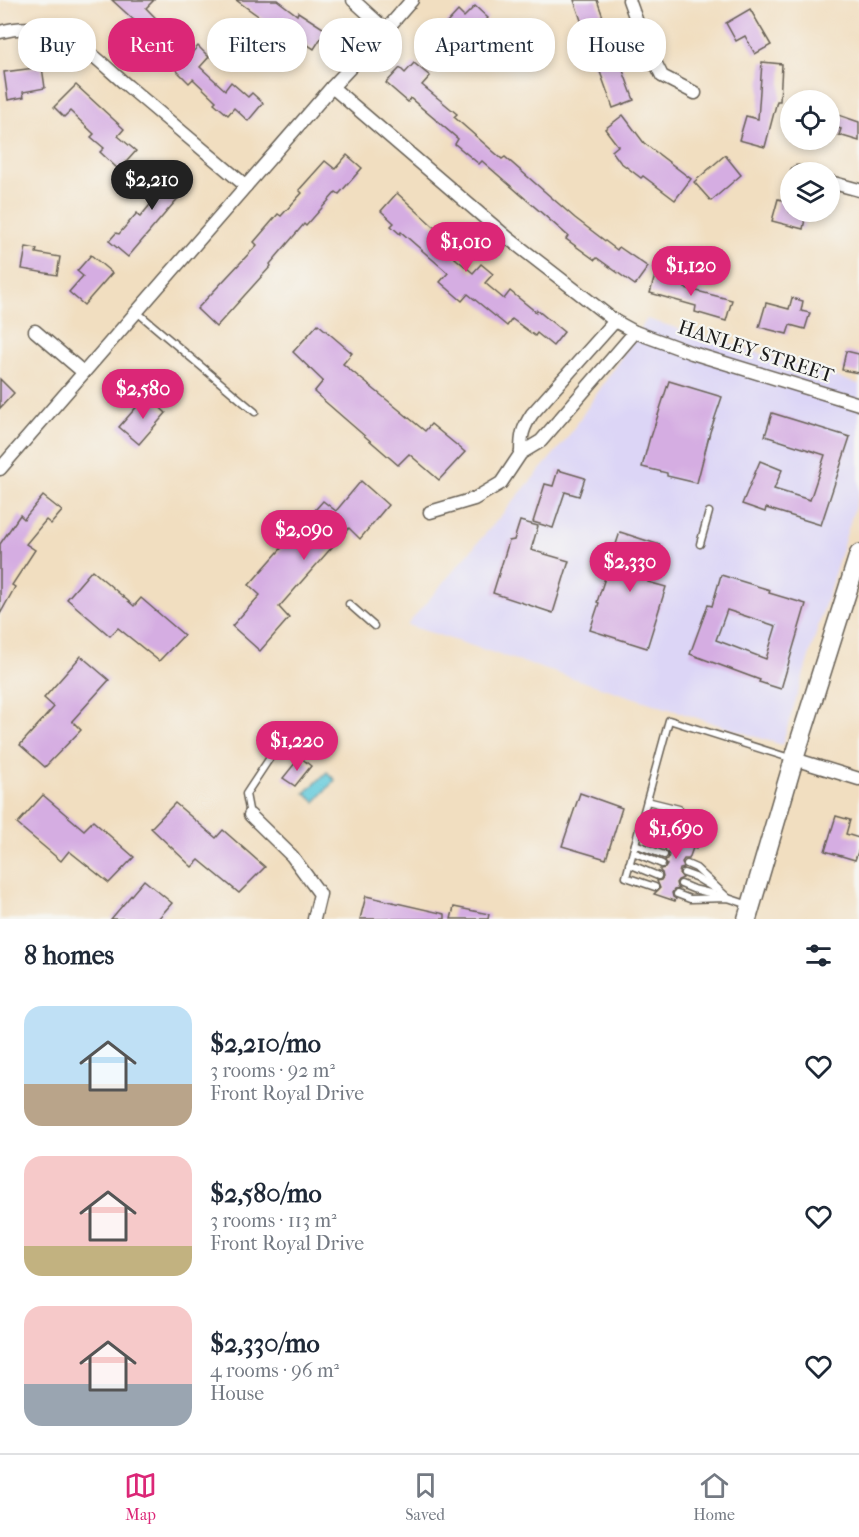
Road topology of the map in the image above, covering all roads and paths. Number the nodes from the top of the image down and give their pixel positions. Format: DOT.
graph roads {
  1 [pos="353,0"];
  2 [pos="412,0"];
  3 [pos="629,0"];
  4 [pos="373,18"];
  5 [pos="396,18"];
  6 [pos="0,32"];
  7 [pos="346,72"];
  8 [pos="332,87"];
  9 [pos="695,93"];
  10 [pos="840,185"];
  11 [pos="246,186"];
  12 [pos="859,190"];
  13 [pos="136,311"];
  14 [pos="615,321"];
  15 [pos="35,331"];
  16 [pos="635,332"];
  17 [pos="83,372"];
  18 [pos="859,404"];
  19 [pos="255,412"];
  20 [pos="521,453"];
  21 [pos="0,469"];
  22 [pos="430,512"];
  23 [pos="709,512"];
  24 [pos="700,544"];
  25 [pos="859,554"];
  26 [pos="349,604"];
  27 [pos="374,626"];
  28 [pos="285,735"];
  29 [pos="794,759"];
  30 [pos="859,779"];
  31 [pos="647,801"];
  32 [pos="679,809"];
  33 [pos="249,815"];
  34 [pos="635,844"];
  35 [pos="633,852"];
  36 [pos="664,855"];
  37 [pos="629,864"];
  38 [pos="662,864"];
  39 [pos="687,864"];
  40 [pos="684,873"];
  41 [pos="658,876"];
  42 [pos="681,884"];
  43 [pos="656,887"];
  44 [pos="677,894"];
  45 [pos="728,898"];
  46 [pos="749,912"];
  47 [pos="314,919"];
  1 -- 4 [label="street"];
  2 -- 5 [label="street"];
  3 -- 9 [label="street"];
  6 -- 11 [label="street"];
  7 -- 8 [label="street"];
  8 -- 11 [label="street"];
  8 -- 14 [label="street, HANLEY STREET"];
  10 -- 12 [label="street"];
  11 -- 13 [label="street"];
  13 -- 17 [label="street"];
  13 -- 19 [label="lane"];
  14 -- 16 [label="street, HANLEY STREET"];
  14 -- 20 [label="street"];
  15 -- 17 [label="street"];
  16 -- 18 [label="street, HANLEY STREET"];
  16 -- 20 [label="street"];
  17 -- 21 [label="street"];
  20 -- 22 [label="street"];
  23 -- 24 [label="lane"];
  25 -- 29 [label="street"];
  26 -- 27 [label="lane"];
  28 -- 33 [label="lane"];
  29 -- 30 [label="street"];
  29 -- 31 [label="lane"];
  29 -- 46 [label="street"];
  31 -- 32 [label="lane"];
  31 -- 34 [label="lane"];
  33 -- 47 [label="street"];
  34 -- 35 [label="lane"];
  34 -- 36 [label="lane"];
  35 -- 37 [label="lane"];
  35 -- 38 [label="lane"];
  37 -- 41 [label="lane"];
  37 -- 43 [label="lane"];
  39 -- 45 [label="lane"];
  40 -- 45 [label="lane"];
  42 -- 45 [label="lane"];
  44 -- 45 [label="lane"];
  45 -- 46 [label="lane"];
}
